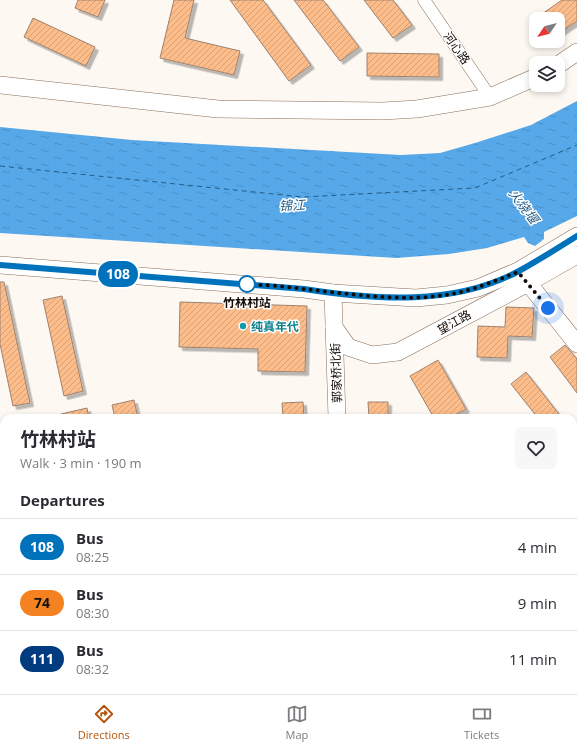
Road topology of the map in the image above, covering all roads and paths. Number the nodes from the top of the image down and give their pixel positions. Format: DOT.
graph roads {
  1 [pos="424,0"];
  2 [pos="577,52"];
  3 [pos="565,60"];
  4 [pos="529,80"];
  5 [pos="0,85"];
  6 [pos="490,97"];
  7 [pos="577,236"];
  8 [pos="577,255"];
  9 [pos="0,265"];
  10 [pos="520,274"];
  11 [pos="332,293"];
  12 [pos="334,327"];
  13 [pos="577,344"];
  14 [pos="337,414"];
  1 -- 6 [label="street, 河心路"];
  2 -- 3 [label="street"];
  4 -- 6 [label="street"];
  5 -- 6 [label="street"];
  7 -- 10 [label="street, 望江路"];
  8 -- 10 [label="street, 望江路"];
  9 -- 11 [label="street, 望江路"];
  10 -- 11 [label="street, 望江路"];
  10 -- 12 [label="street, 望江路"];
  10 -- 13 [label="street"];
  11 -- 12 [label="street, 郭家桥北街"];
  12 -- 14 [label="street, 郭家桥北街"];
}
